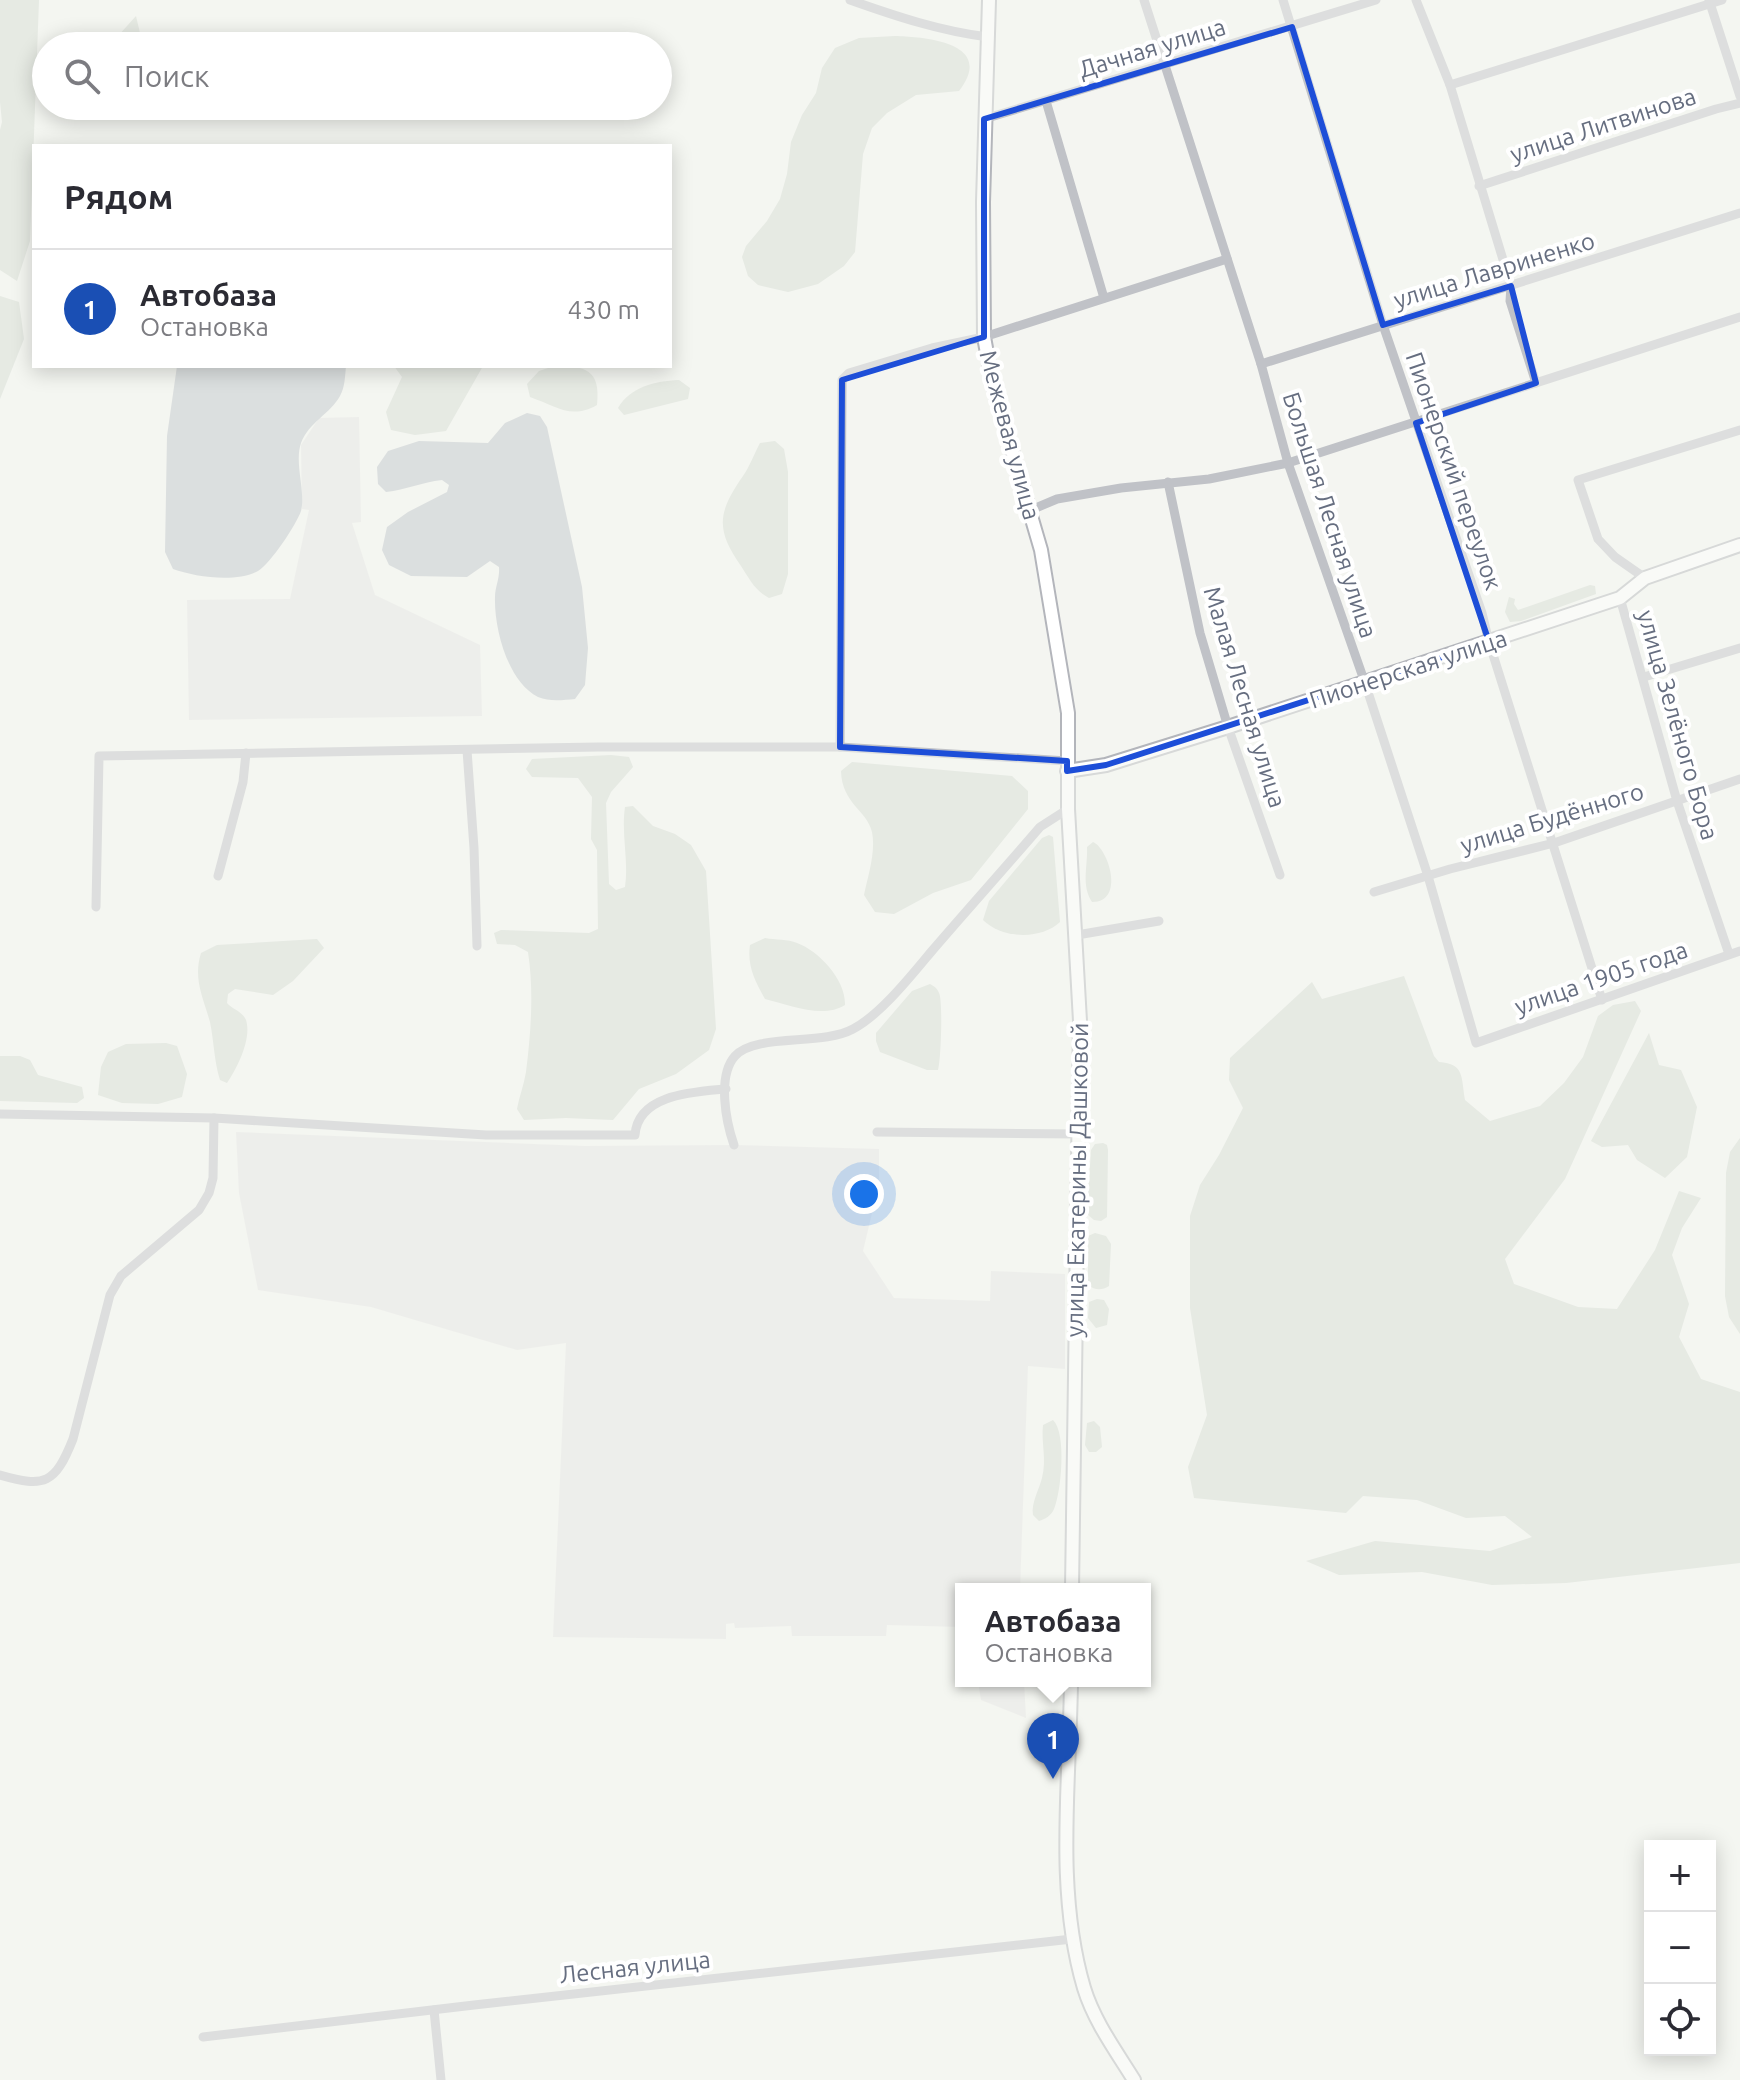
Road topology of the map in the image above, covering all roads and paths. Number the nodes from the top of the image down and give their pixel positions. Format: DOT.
graph roads {
  1 [pos="850,0"];
  2 [pos="989,0"];
  3 [pos="1144,0"];
  4 [pos="1283,0"];
  5 [pos="1376,0"];
  6 [pos="1416,0"];
  7 [pos="1722,0"];
  8 [pos="1710,2"];
  9 [pos="1292,27"];
  10 [pos="988,37"];
  11 [pos="1165,64"];
  12 [pos="1450,85"];
  13 [pos="1740,96"];
  14 [pos="1046,101"];
  15 [pos="1740,103"];
  16 [pos="984,119"];
  17 [pos="1479,186"];
  18 [pos="1740,213"];
  19 [pos="1227,259"];
  20 [pos="1511,286"];
  21 [pos="1104,298"];
  22 [pos="1740,317"];
  23 [pos="1383,325"];
  24 [pos="984,337"];
  25 [pos="1261,364"];
  26 [pos="1536,383"];
  27 [pos="1416,423"];
  28 [pos="1740,430"];
  29 [pos="1288,463"];
  30 [pos="1168,482"];
  31 [pos="1031,510"];
  32 [pos="1740,545"];
  33 [pos="1645,578"];
  34 [pos="1620,598"];
  35 [pos="1489,642"];
  36 [pos="1740,648"];
  37 [pos="1644,677"];
  38 [pos="1365,683"];
  39 [pos="1228,727"];
  40 [pos="840,747"];
  41 [pos="467,750"];
  42 [pos="246,753"];
  43 [pos="1067,766"];
  44 [pos="1740,779"];
  45 [pos="1677,801"];
  46 [pos="1068,809"];
  47 [pos="1554,843"];
  48 [pos="1280,875"];
  49 [pos="218,876"];
  50 [pos="1428,876"];
  51 [pos="1374,892"];
  52 [pos="96,907"];
  53 [pos="1159,921"];
  54 [pos="1077,935"];
  55 [pos="477,946"];
  56 [pos="1740,951"];
  57 [pos="1729,954"];
  58 [pos="1602,1000"];
  59 [pos="1476,1043"];
  60 [pos="726,1089"];
  61 [pos="0,1114"];
  62 [pos="214,1118"];
  63 [pos="877,1132"];
  64 [pos="1079,1134"];
  65 [pos="734,1145"];
  66 [pos="0,1475"];
  67 [pos="1072,1583"];
  68 [pos="1071,1687"];
  69 [pos="1072,1939"];
  70 [pos="434,2010"];
  71 [pos="203,2037"];
  72 [pos="441,2080"];
  73 [pos="1134,2080"];
  1 -- 10 [label="street"];
  2 -- 10 [label="street, Межевая улица"];
  3 -- 11 [label="street, Большая Лесная улица"];
  4 -- 9 [label="street, Пионерский переулок"];
  5 -- 9 [label="street, Дачная улица"];
  6 -- 12 [label="street"];
  7 -- 8 [label="street"];
  8 -- 12 [label="street"];
  8 -- 13 [label="street"];
  9 -- 11 [label="street, Дачная улица"];
  9 -- 23 [label="street, Пионерский переулок"];
  10 -- 16 [label="street, Межевая улица"];
  11 -- 14 [label="street, Дачная улица"];
  11 -- 19 [label="street, Большая Лесная улица"];
  12 -- 17 [label="street"];
  14 -- 16 [label="street, Дачная улица"];
  14 -- 21 [label="street"];
  15 -- 17 [label="street, улица Литвинова"];
  16 -- 24 [label="street, Межевая улица"];
  17 -- 20 [label="street"];
  18 -- 20 [label="street, улица Лавриненко"];
  19 -- 21 [label="street"];
  19 -- 25 [label="street, Большая Лесная улица"];
  20 -- 23 [label="street, улица Лавриненко"];
  20 -- 26 [label="street"];
  21 -- 24 [label="street"];
  22 -- 26 [label="street"];
  23 -- 25 [label="street, улица Лавриненко"];
  23 -- 27 [label="street, Пионерский переулок"];
  24 -- 31 [label="street, Межевая улица"];
  24 -- 40 [label="street"];
  25 -- 29 [label="street, Большая Лесная улица"];
  26 -- 27 [label="street"];
  27 -- 29 [label="street"];
  27 -- 35 [label="street, Пионерский переулок"];
  28 -- 33 [label="street, улица Зелёного Бора"];
  29 -- 30 [label="street"];
  29 -- 38 [label="street, Большая Лесная улица"];
  30 -- 31 [label="street"];
  30 -- 39 [label="street, Малая Лесная улица"];
  31 -- 43 [label="street, Межевая улица"];
  32 -- 33 [label="street, Пионерская улица"];
  33 -- 34 [label="street, Пионерская улица"];
  34 -- 35 [label="street, Пионерская улица"];
  34 -- 37 [label="street, улица Зелёного Бора"];
  35 -- 38 [label="street, Пионерская улица"];
  35 -- 47 [label="street, Пионерский переулок"];
  36 -- 37 [label="street"];
  37 -- 45 [label="street, улица Зелёного Бора"];
  38 -- 39 [label="street, Пионерская улица"];
  38 -- 50 [label="street, Большая Лесная улица"];
  39 -- 43 [label="street, Пионерская улица"];
  39 -- 48 [label="street, Малая Лесная улица"];
  40 -- 41 [label="street"];
  40 -- 43 [label="street"];
  41 -- 42 [label="street"];
  41 -- 55 [label="street"];
  42 -- 49 [label="street"];
  42 -- 52 [label="street"];
  43 -- 46 [label="street, улица Екатерины Дашковой"];
  44 -- 45 [label="street, улица Будённого"];
  45 -- 47 [label="street, улица Будённого"];
  45 -- 57 [label="street, улица Зелёного Бора"];
  46 -- 54 [label="street, улица Екатерины Дашковой"];
  46 -- 60 [label="street"];
  47 -- 50 [label="street, улица Будённого"];
  47 -- 58 [label="street, Пионерский переулок"];
  50 -- 51 [label="street, улица Будённого"];
  50 -- 59 [label="street, Большая Лесная улица"];
  53 -- 54 [label="street"];
  54 -- 64 [label="street, улица Екатерины Дашковой"];
  56 -- 57 [label="street, улица 1905 года"];
  57 -- 58 [label="street, улица 1905 года"];
  58 -- 59 [label="street, улица 1905 года"];
  60 -- 62 [label="street"];
  60 -- 65 [label="street"];
  61 -- 62 [label="street"];
  62 -- 66 [label="street"];
  63 -- 64 [label="street"];
  64 -- 67 [label="street, улица Екатерины Дашковой"];
  68 -- 69 [label="street"];
  69 -- 70 [label="street, Лесная улица"];
  69 -- 73 [label="street"];
  70 -- 71 [label="street, Лесная улица"];
  70 -- 72 [label="street"];
}
